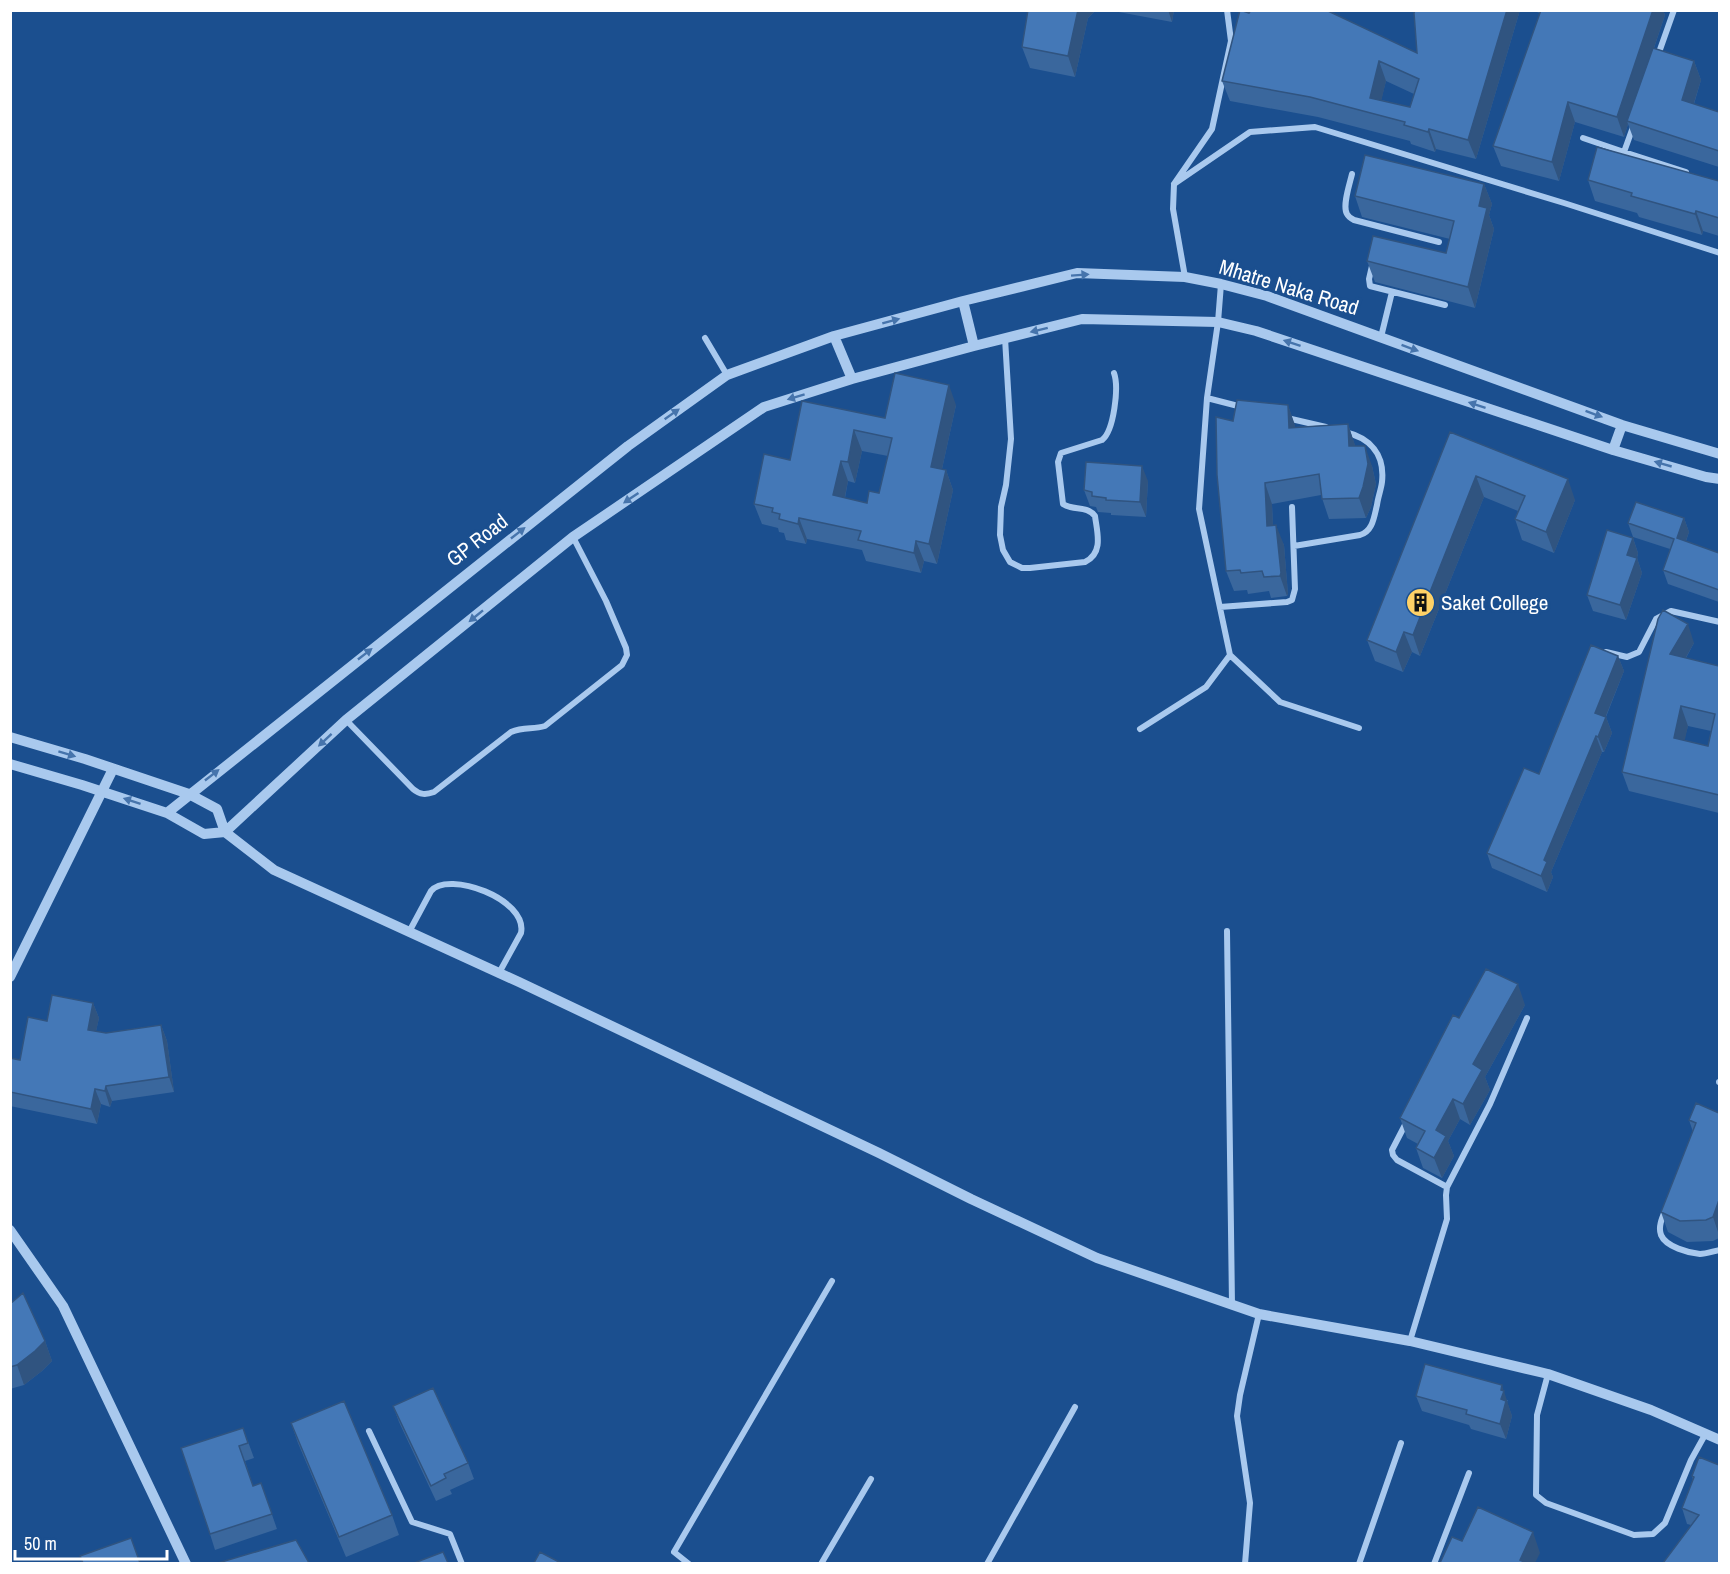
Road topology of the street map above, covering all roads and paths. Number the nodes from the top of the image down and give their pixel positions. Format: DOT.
graph roads {
  1 [pos="1227,10"];
  2 [pos="1674,10"];
  3 [pos="1655,65"];
  4 [pos="1636,119"];
  5 [pos="1583,138"];
  6 [pos="1624,152"];
  7 [pos="1352,174"];
  8 [pos="1698,176"];
  9 [pos="1174,184"];
  10 [pos="1382,227"];
  11 [pos="1379,238"];
  12 [pos="1440,242"];
  13 [pos="1719,253"];
  14 [pos="1374,258"];
  15 [pos="1185,277"];
  16 [pos="1221,284"];
  17 [pos="1392,292"];
  18 [pos="963,301"];
  19 [pos="1445,305"];
  20 [pos="1218,322"];
  21 [pos="834,336"];
  22 [pos="1381,337"];
  23 [pos="705,338"];
  24 [pos="1005,338"];
  25 [pos="974,346"];
  26 [pos="1114,373"];
  27 [pos="727,375"];
  28 [pos="852,379"];
  29 [pos="1207,398"];
  30 [pos="1244,407"];
  31 [pos="1278,416"];
  32 [pos="1622,425"];
  33 [pos="1613,450"];
  34 [pos="1719,454"];
  35 [pos="1719,479"];
  36 [pos="1292,507"];
  37 [pos="573,537"];
  38 [pos="1294,546"];
  39 [pos="1220,607"];
  40 [pos="1719,622"];
  41 [pos="1606,652"];
  42 [pos="1230,655"];
  43 [pos="346,720"];
  44 [pos="1359,728"];
  45 [pos="1140,729"];
  46 [pos="10,737"];
  47 [pos="10,764"];
  48 [pos="113,768"];
  49 [pos="102,791"];
  50 [pos="189,794"];
  51 [pos="167,813"];
  52 [pos="225,832"];
  53 [pos="1227,931"];
  54 [pos="409,932"];
  55 [pos="499,974"];
  56 [pos="10,977"];
  57 [pos="1527,1018"];
  58 [pos="1411,1113"];
  59 [pos="1447,1187"];
  60 [pos="1669,1200"];
  61 [pos="10,1230"];
  62 [pos="1719,1250"];
  63 [pos="831,1281"];
  64 [pos="1232,1305"];
  65 [pos="1259,1314"];
  66 [pos="1410,1341"];
  67 [pos="1548,1374"];
  68 [pos="1075,1407"];
  69 [pos="369,1431"];
  70 [pos="1706,1433"];
  71 [pos="1719,1440"];
  72 [pos="1401,1443"];
  73 [pos="1468,1473"];
  74 [pos="871,1479"];
  75 [pos="186,1563"];
  76 [pos="462,1563"];
  77 [pos="689,1563"];
  78 [pos="821,1563"];
  79 [pos="987,1563"];
  80 [pos="1245,1563"];
  81 [pos="1359,1563"];
  82 [pos="1434,1563"];
  1 -- 9 [label="street"];
  2 -- 3 [label="street"];
  4 -- 6 [label="street"];
  5 -- 6 [label="street"];
  6 -- 8 [label="street"];
  7 -- 10 [label="street"];
  9 -- 13 [label="street"];
  9 -- 15 [label="street"];
  10 -- 11 [label="street"];
  10 -- 12 [label="street"];
  14 -- 17 [label="street"];
  15 -- 16 [label="street, Mhatre Naka Road"];
  18 -- 15 [label="street, Mhatre Naka Road, one-way"];
  16 -- 20 [label="street"];
  16 -- 22 [label="street, Mhatre Naka Road"];
  17 -- 19 [label="street"];
  17 -- 22 [label="street"];
  21 -- 18 [label="street, Mhatre Naka Road, one-way"];
  18 -- 25 [label="street"];
  20 -- 24 [label="street, one-way"];
  20 -- 29 [label="street"];
  33 -- 20 [label="street, one-way"];
  21 -- 27 [label="street, GP Road"];
  21 -- 28 [label="street"];
  22 -- 32 [label="street, Mhatre Naka Road, one-way"];
  23 -- 27 [label="street"];
  24 -- 25 [label="street"];
  24 -- 26 [label="street"];
  25 -- 28 [label="street"];
  50 -- 27 [label="street, GP Road, one-way"];
  28 -- 37 [label="street, one-way"];
  29 -- 30 [label="street"];
  29 -- 39 [label="street"];
  31 -- 38 [label="street"];
  32 -- 33 [label="street"];
  32 -- 34 [label="street, Mhatre Naka Road"];
  35 -- 33 [label="street, one-way"];
  36 -- 38 [label="street"];
  37 -- 43 [label="street, one-way"];
  37 -- 43 [label="street"];
  38 -- 39 [label="street"];
  39 -- 42 [label="street"];
  40 -- 41 [label="street"];
  42 -- 44 [label="street"];
  42 -- 45 [label="street"];
  43 -- 52 [label="street, one-way"];
  46 -- 48 [label="street, one-way"];
  47 -- 49 [label="street"];
  48 -- 49 [label="street"];
  48 -- 50 [label="street"];
  51 -- 49 [label="street, one-way"];
  49 -- 56 [label="street"];
  50 -- 51 [label="street, GP Road"];
  50 -- 52 [label="street"];
  51 -- 52 [label="street"];
  52 -- 54 [label="street"];
  53 -- 64 [label="street"];
  54 -- 55 [label="street"];
  54 -- 55 [label="street"];
  55 -- 64 [label="street"];
  57 -- 59 [label="street"];
  58 -- 59 [label="street"];
  59 -- 66 [label="street"];
  60 -- 62 [label="street"];
  61 -- 75 [label="street"];
  63 -- 77 [label="street"];
  64 -- 65 [label="street"];
  65 -- 66 [label="street"];
  65 -- 80 [label="street"];
  66 -- 67 [label="street"];
  67 -- 70 [label="street"];
  67 -- 70 [label="street"];
  68 -- 79 [label="street"];
  69 -- 76 [label="street"];
  70 -- 71 [label="street"];
  72 -- 81 [label="street"];
  73 -- 82 [label="street"];
  74 -- 78 [label="street"];
}
